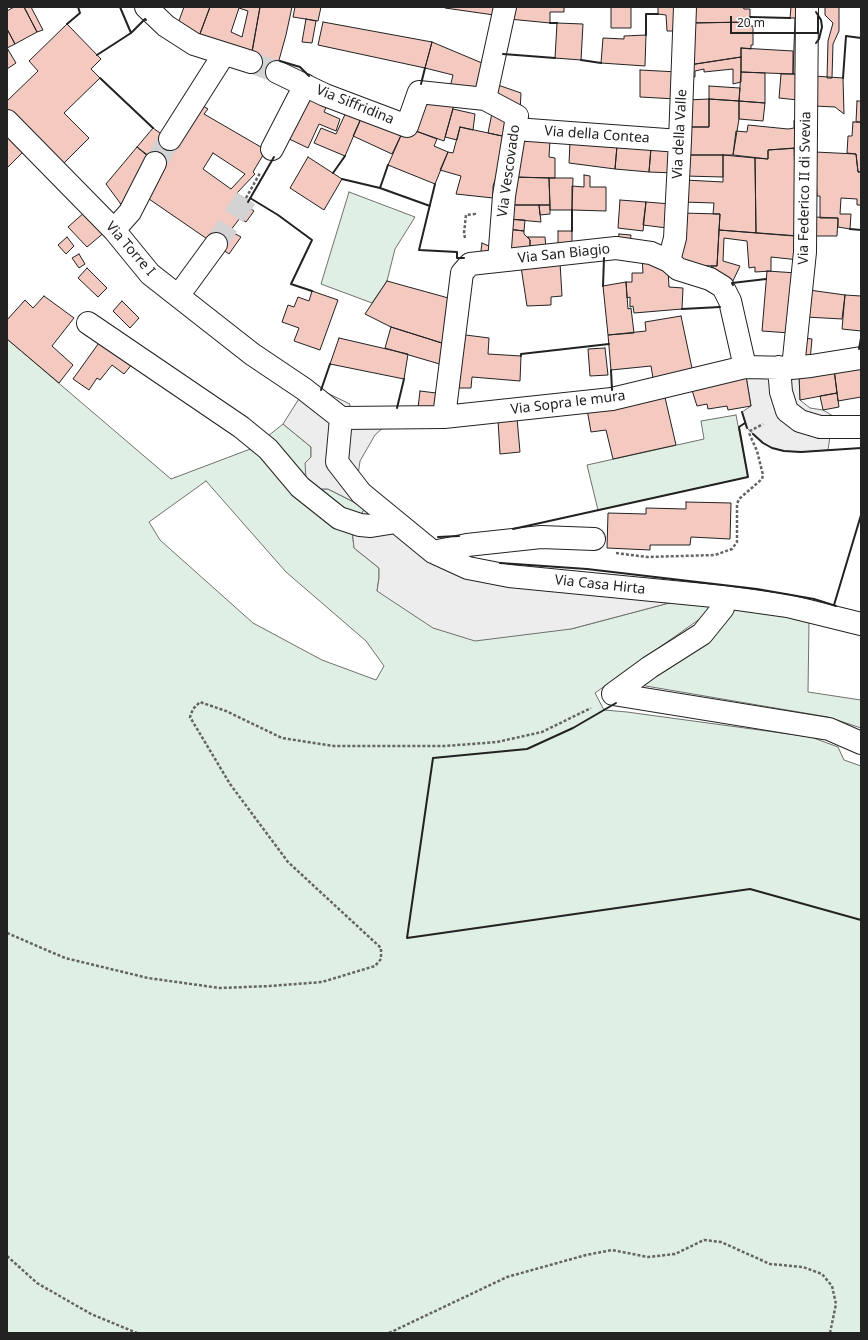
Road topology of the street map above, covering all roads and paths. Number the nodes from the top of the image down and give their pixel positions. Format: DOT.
graph roads {
  1 [pos="146,7"];
  2 [pos="505,7"];
  3 [pos="685,7"];
  4 [pos="807,7"];
  5 [pos="224,54"];
  6 [pos="251,62"];
  7 [pos="277,72"];
  8 [pos="305,85"];
  9 [pos="485,99"];
  10 [pos="7,121"];
  11 [pos="515,128"];
  12 [pos="170,139"];
  13 [pos="680,141"];
  14 [pos="272,149"];
  15 [pos="155,163"];
  16 [pos="475,214"];
  17 [pos="114,230"];
  18 [pos="465,239"];
  19 [pos="216,244"];
  20 [pos="499,261"];
  21 [pos="669,261"];
  22 [pos="178,296"];
  23 [pos="88,323"];
  24 [pos="861,358"];
  25 [pos="745,367"];
  26 [pos="785,367"];
  27 [pos="787,411"];
  28 [pos="444,417"];
  29 [pos="341,418"];
  30 [pos="861,427"];
  31 [pos="396,522"];
  32 [pos="594,539"];
  33 [pos="433,552"];
  34 [pos="724,596"];
  35 [pos="861,624"];
  36 [pos="613,694"];
  37 [pos="861,743"];
  38 [pos="7,933"];
  39 [pos="7,1256"];
  40 [pos="137,1333"];
  41 [pos="389,1333"];
  42 [pos="830,1333"];
  1 -- 5 [label="street"];
  2 -- 9 [label="street"];
  3 -- 13 [label="street, Via della Valle"];
  4 -- 26 [label="street, Via Federico II di Svevia"];
  5 -- 6 [label="street"];
  5 -- 12 [label="street"];
  7 -- 8 [label="street, Via Siffridina"];
  8 -- 9 [label="street, Via Siffridina"];
  8 -- 14 [label="street"];
  9 -- 11 [label="street, Via Vescovado"];
  10 -- 17 [label="street, Via Torre I"];
  11 -- 13 [label="street, Via della Contea"];
  11 -- 20 [label="street, Via Vescovado"];
  13 -- 21 [label="street, Via della Valle"];
  15 -- 17 [label="street"];
  16 -- 18 [label="path"];
  17 -- 22 [label="street, Via Torre I"];
  19 -- 22 [label="street"];
  20 -- 21 [label="street, Via San Biagio"];
  20 -- 28 [label="street, Via San Biagio"];
  21 -- 25 [label="street, Via San Biagio"];
  22 -- 29 [label="street, Via Torre I"];
  23 -- 31 [label="street"];
  24 -- 26 [label="street, Via Sopra le mura"];
  25 -- 26 [label="street, Via Sopra le mura"];
  25 -- 28 [label="street, Via Sopra le mura"];
  26 -- 27 [label="street, Via Federico II di Svevia"];
  27 -- 30 [label="street"];
  27 -- 32 [label="path"];
  28 -- 29 [label="street, Via Sopra le mura"];
  29 -- 31 [label="street, Via Casa Hirta"];
  31 -- 33 [label="street, Via Casa Hirta"];
  32 -- 33 [label="street"];
  33 -- 34 [label="street, Via Casa Hirta"];
  34 -- 35 [label="street, Via Casa Hirta"];
  34 -- 36 [label="street"];
  36 -- 37 [label="street"];
  36 -- 38 [label="path"];
  39 -- 40 [label="path"];
  41 -- 42 [label="path"];
}
